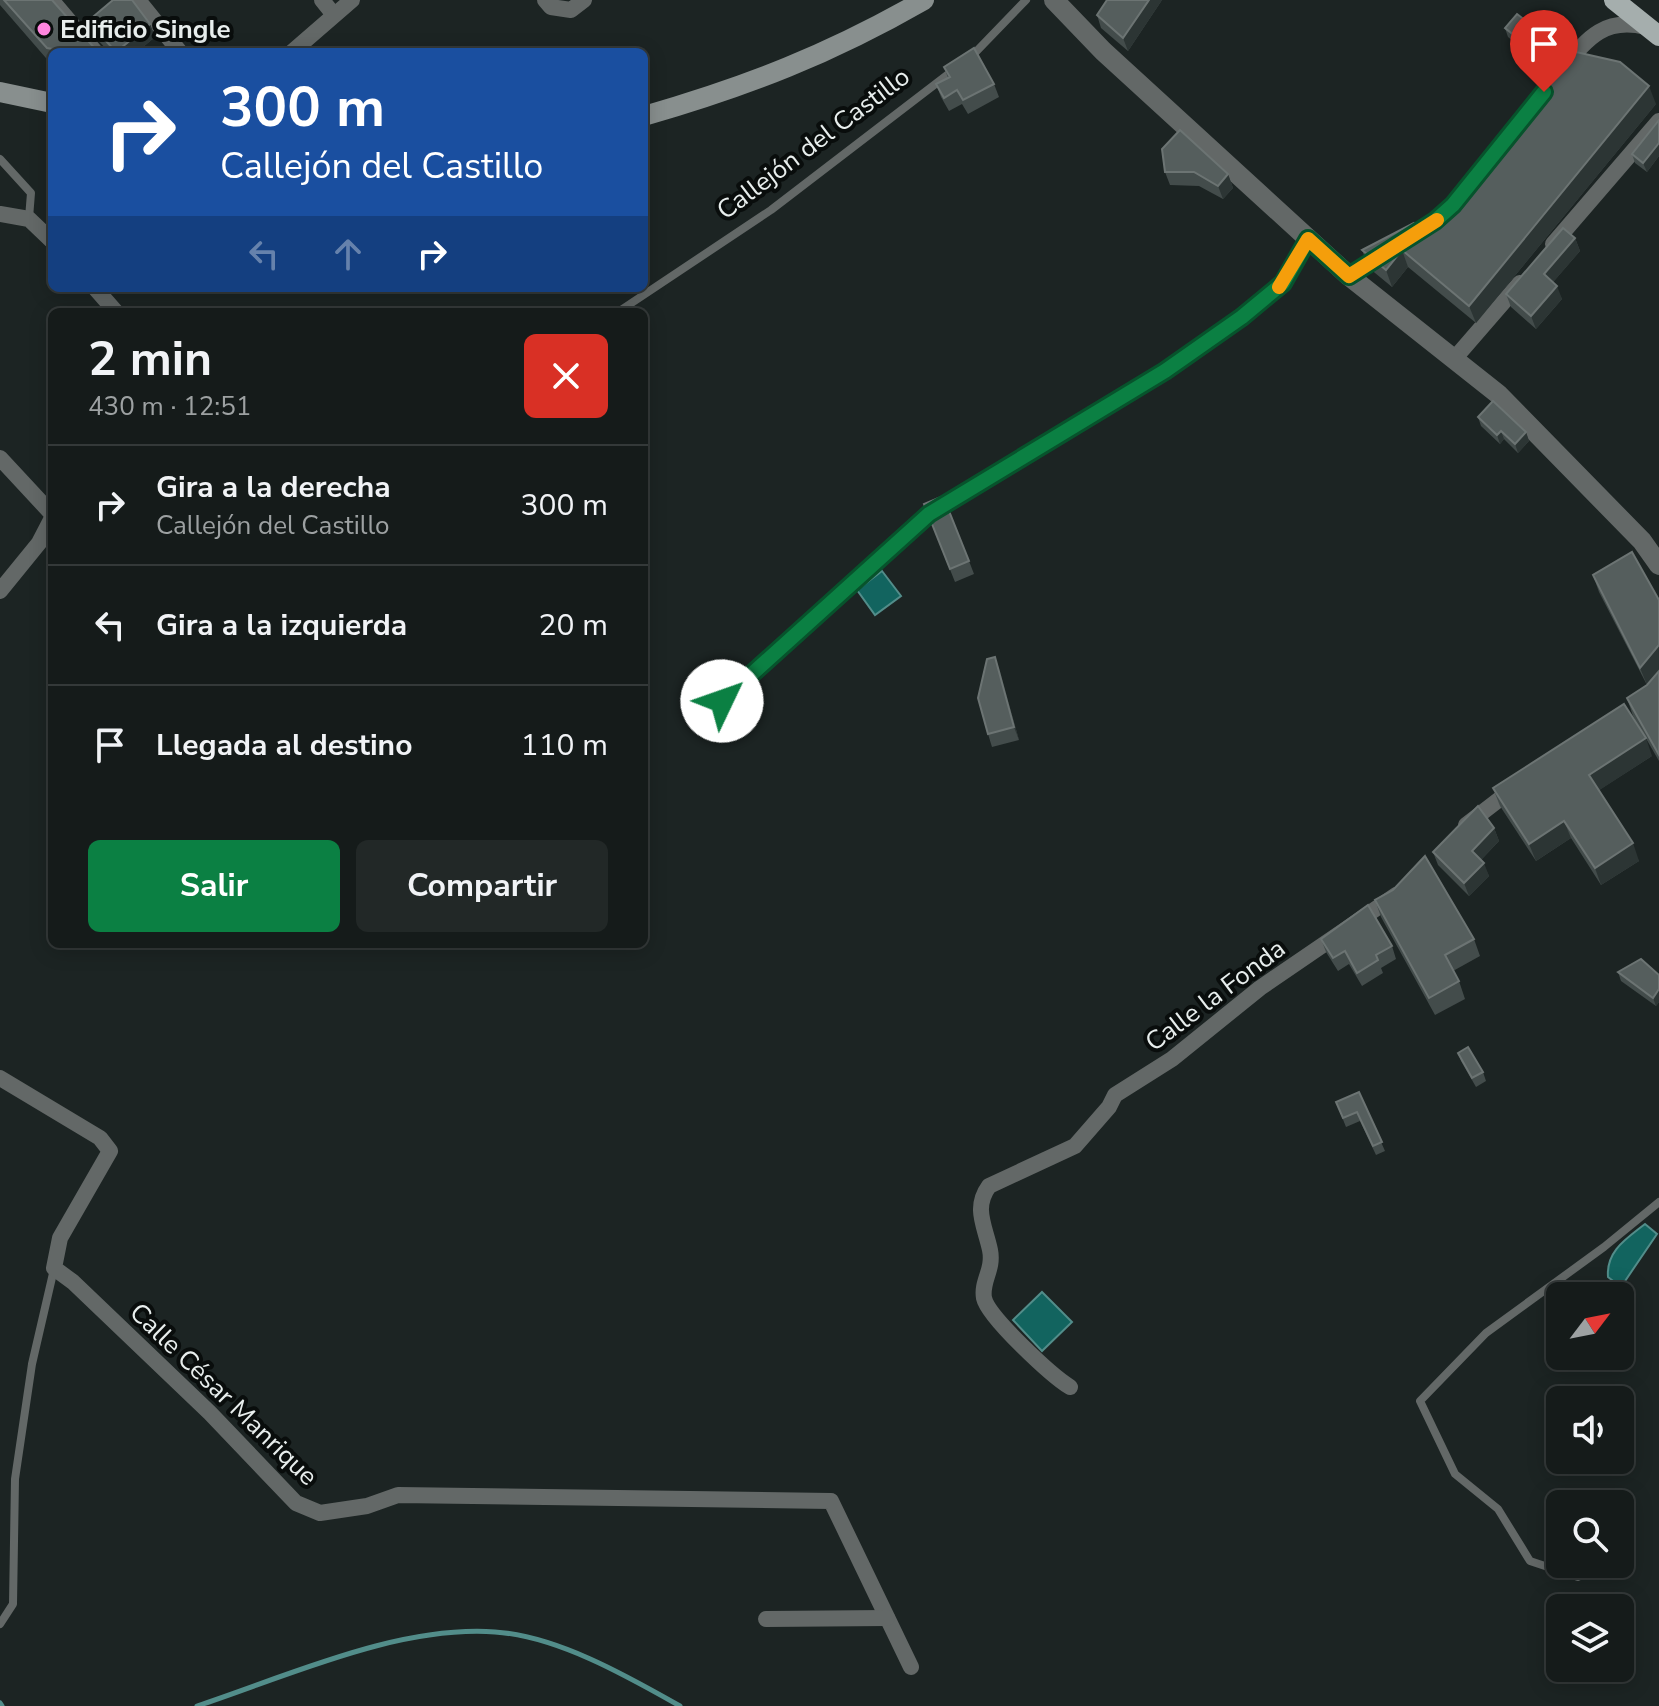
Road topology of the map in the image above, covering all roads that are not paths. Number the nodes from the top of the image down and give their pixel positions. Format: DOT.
graph roads {
  1 [pos="54,0"];
  2 [pos="138,0"];
  3 [pos="322,0"];
  4 [pos="352,0"];
  5 [pos="545,0"];
  6 [pos="924,0"];
  7 [pos="1026,0"];
  8 [pos="1054,0"];
  9 [pos="1614,0"];
  10 [pos="578,5"];
  11 [pos="334,15"];
  12 [pos="1654,32"];
  13 [pos="96,48"];
  14 [pos="177,48"];
  15 [pos="297,48"];
  16 [pos="1554,80"];
  17 [pos="0,92"];
  18 [pos="48,102"];
  19 [pos="648,115"];
  20 [pos="1659,121"];
  21 [pos="0,159"];
  22 [pos="1470,185"];
  23 [pos="0,214"];
  24 [pos="29,219"];
  25 [pos="48,237"];
  26 [pos="1308,239"];
  27 [pos="1349,276"];
  28 [pos="98,292"];
  29 [pos="648,292"];
  30 [pos="648,292"];
  31 [pos="112,308"];
  32 [pos="624,308"];
  33 [pos="1455,358"];
  34 [pos="0,458"];
  35 [pos="48,512"];
  36 [pos="48,524"];
  37 [pos="1659,565"];
  38 [pos="1,586"];
  39 [pos="699,722"];
  40 [pos="1532,775"];
  41 [pos="1450,840"];
  42 [pos="1410,882"];
  43 [pos="0,1078"];
  44 [pos="1659,1202"];
  45 [pos="54,1268"];
  46 [pos="1070,1387"];
  47 [pos="1546,1566"];
  48 [pos="887,1618"];
  49 [pos="766,1619"];
  50 [pos="0,1624"];
  51 [pos="911,1667"];
  1 -- 13 [label="street"];
  2 -- 14 [label="street"];
  3 -- 11 [label="street"];
  4 -- 11 [label="street"];
  5 -- 10 [label="street"];
  6 -- 19 [label="main road"];
  7 -- 30 [label="lane, Callejón del Castillo"];
  8 -- 26 [label="street"];
  9 -- 12 [label="main road"];
  11 -- 15 [label="street"];
  12 -- 16 [label="street"];
  17 -- 18 [label="main road"];
  20 -- 33 [label="street"];
  21 -- 24 [label="lane"];
  22 -- 27 [label="street"];
  23 -- 24 [label="street"];
  24 -- 25 [label="street"];
  26 -- 27 [label="street"];
  26 -- 39 [label="lane"];
  27 -- 33 [label="street"];
  28 -- 31 [label="street"];
  29 -- 32 [label="lane, Callejón del Castillo"];
  33 -- 37 [label="street"];
  34 -- 35 [label="street"];
  36 -- 38 [label="street"];
  40 -- 41 [label="street"];
  42 -- 46 [label="street, Calle la Fonda"];
  43 -- 45 [label="street"];
  44 -- 47 [label="lane"];
  45 -- 48 [label="street, Calle César Manrique"];
  45 -- 50 [label="lane"];
  48 -- 49 [label="street"];
  48 -- 51 [label="street"];
}
